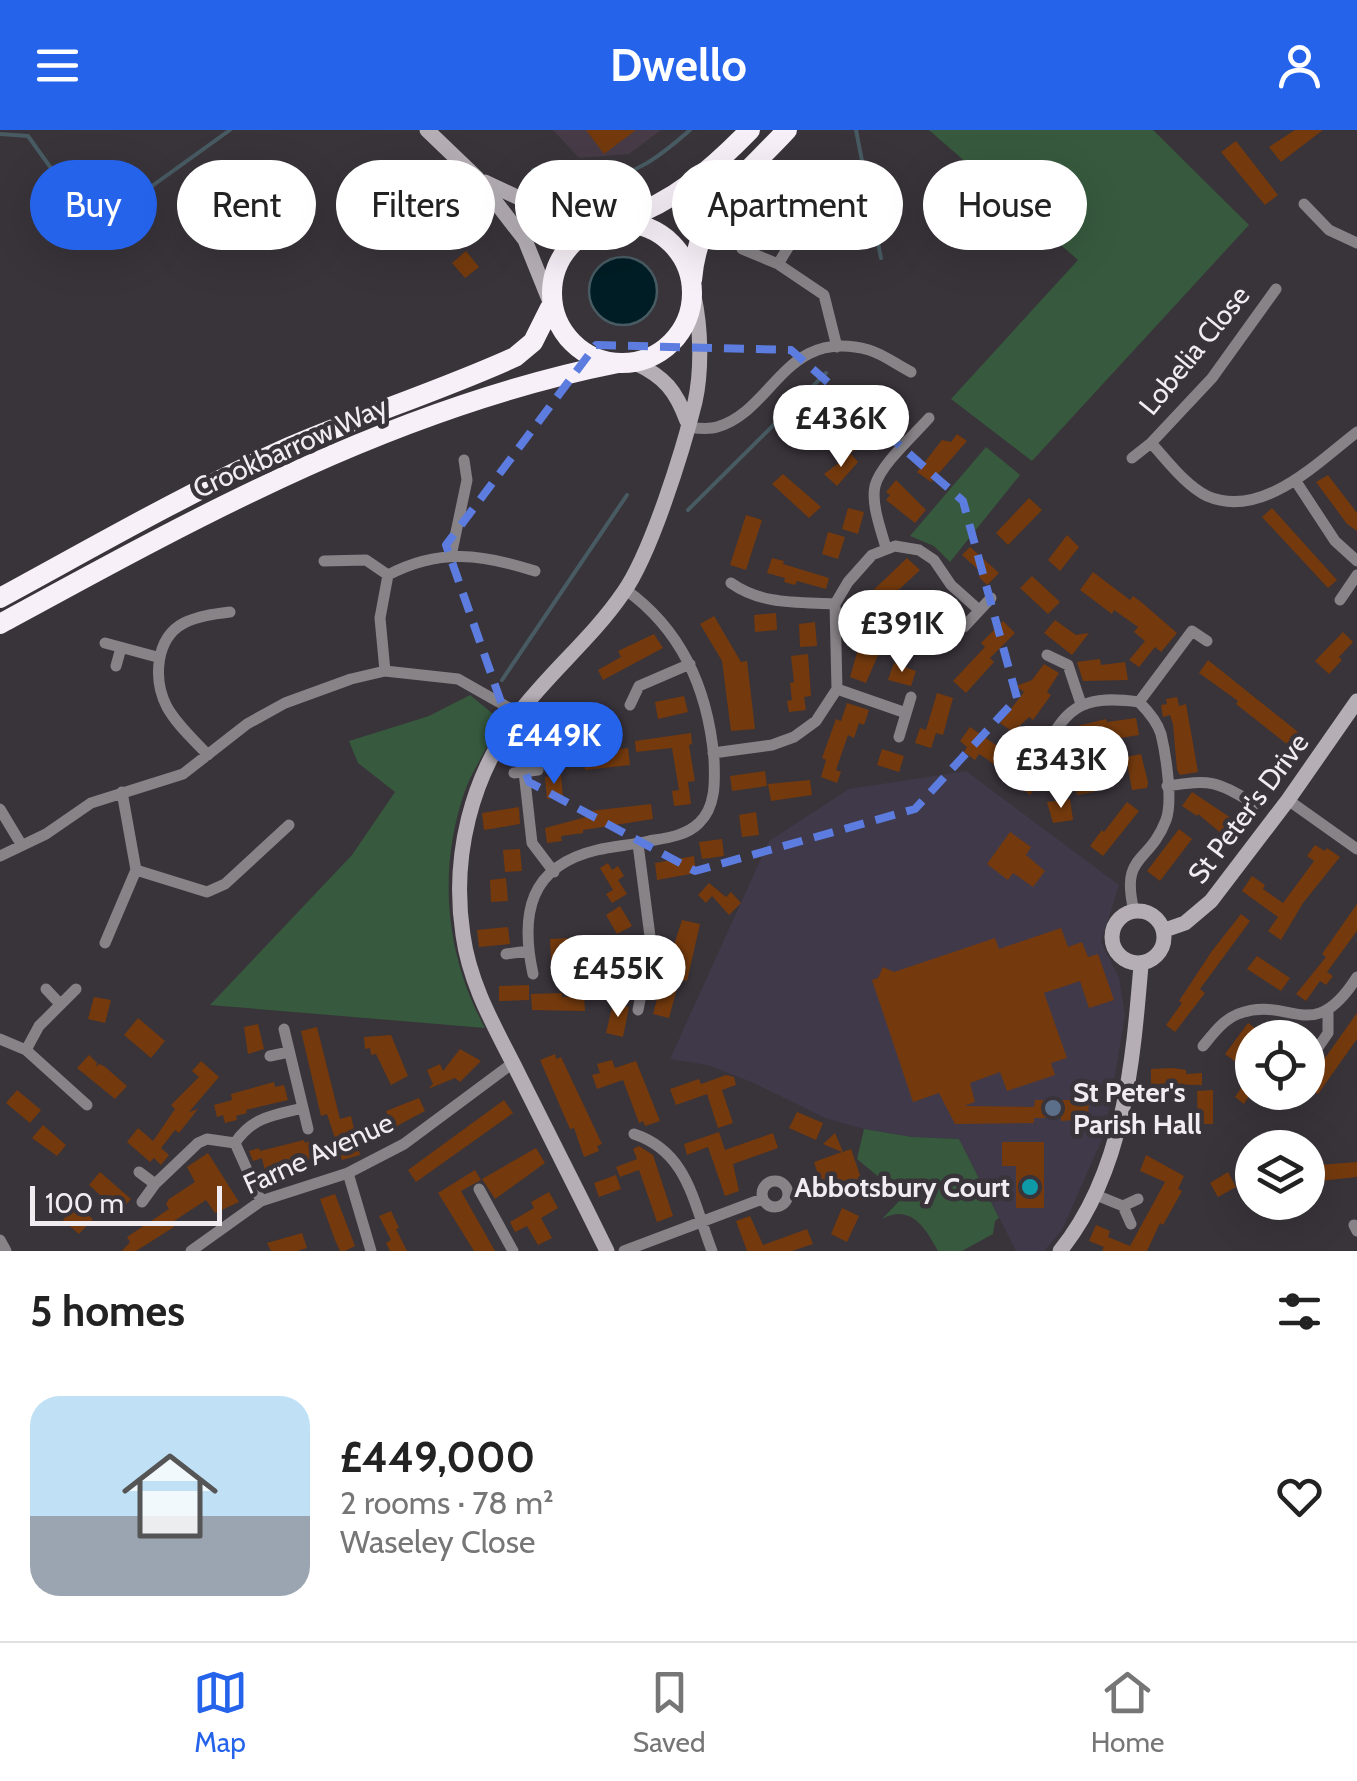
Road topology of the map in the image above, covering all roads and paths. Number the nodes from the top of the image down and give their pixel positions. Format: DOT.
graph roads {
  1 [pos="427,130"];
  2 [pos="750,130"];
  3 [pos="787,130"];
  4 [pos="458,160"];
  5 [pos="495,201"];
  6 [pos="1304,204"];
  7 [pos="652,207"];
  8 [pos="652,229"];
  9 [pos="1357,244"];
  10 [pos="567,250"];
  11 [pos="742,250"];
  12 [pos="787,250"];
  13 [pos="778,264"];
  14 [pos="693,288"];
  15 [pos="1276,290"];
  16 [pos="550,305"];
  17 [pos="837,347"];
  18 [pos="627,363"];
  19 [pos="910,372"];
  20 [pos="929,418"];
  21 [pos="687,424"];
  22 [pos="1357,432"];
  23 [pos="1151,442"];
  24 [pos="1132,458"];
  25 [pos="464,460"];
  26 [pos="1295,480"];
  27 [pos="886,548"];
  28 [pos="451,556"];
  29 [pos="324,561"];
  30 [pos="1357,561"];
  31 [pos="535,572"];
  32 [pos="1357,574"];
  33 [pos="388,576"];
  34 [pos="730,583"];
  35 [pos="626,590"];
  36 [pos="0,598"];
  37 [pos="991,598"];
  38 [pos="1340,600"];
  39 [pos="835,604"];
  40 [pos="979,610"];
  41 [pos="230,612"];
  42 [pos="0,624"];
  43 [pos="964,627"];
  44 [pos="1207,641"];
  45 [pos="105,643"];
  46 [pos="121,648"];
  47 [pos="1047,655"];
  48 [pos="158,657"];
  49 [pos="690,664"];
  50 [pos="116,666"];
  51 [pos="386,671"];
  52 [pos="837,690"];
  53 [pos="911,697"];
  54 [pos="1357,701"];
  55 [pos="1139,702"];
  56 [pos="1082,704"];
  57 [pos="630,705"];
  58 [pos="906,713"];
  59 [pos="518,714"];
  60 [pos="899,737"];
  61 [pos="1043,752"];
  62 [pos="713,753"];
  63 [pos="208,755"];
  64 [pos="538,770"];
  65 [pos="1167,786"];
  66 [pos="122,792"];
  67 [pos="1288,800"];
  68 [pos="1255,804"];
  69 [pos="0,809"];
  70 [pos="289,825"];
  71 [pos="20,844"];
  72 [pos="638,844"];
  73 [pos="1357,849"];
  74 [pos="0,856"];
  75 [pos="136,870"];
  76 [pos="554,872"];
  77 [pos="1134,911"];
  78 [pos="1165,930"];
  79 [pos="105,943"];
  80 [pos="528,952"];
  81 [pos="506,954"];
  82 [pos="1141,965"];
  83 [pos="533,974"];
  84 [pos="1357,977"];
  85 [pos="76,989"];
  86 [pos="46,990"];
  87 [pos="623,991"];
  88 [pos="642,996"];
  89 [pos="60,1004"];
  90 [pos="638,1010"];
  91 [pos="1328,1012"];
  92 [pos="284,1029"];
  93 [pos="1325,1037"];
  94 [pos="0,1039"];
  95 [pos="1203,1046"];
  96 [pos="26,1050"];
  97 [pos="289,1052"];
  98 [pos="270,1056"];
  99 [pos="513,1063"];
  100 [pos="87,1105"];
  101 [pos="302,1108"];
  102 [pos="308,1129"];
  103 [pos="634,1134"];
  104 [pos="235,1142"];
  105 [pos="139,1172"];
  106 [pos="348,1173"];
  107 [pos="155,1184"];
  108 [pos="479,1189"];
  109 [pos="1096,1194"];
  110 [pos="1138,1199"];
  111 [pos="762,1200"];
  112 [pos="261,1201"];
  113 [pos="142,1202"];
  114 [pos="1123,1206"];
  115 [pos="700,1220"];
  116 [pos="1131,1224"];
  117 [pos="0,1240"];
  118 [pos="6,1251"];
  119 [pos="191,1251"];
  120 [pos="371,1251"];
  121 [pos="513,1251"];
  122 [pos="607,1251"];
  123 [pos="624,1251"];
  124 [pos="712,1251"];
  125 [pos="1060,1251"];
  1 -- 4 [label="street"];
  2 -- 7 [label="highway"];
  3 -- 14 [label="highway"];
  5 -- 16 [label="street"];
  6 -- 9 [label="street"];
  8 -- 14 [label="highway"];
  10 -- 16 [label="highway"];
  11 -- 13 [label="street"];
  12 -- 13 [label="street"];
  13 -- 17 [label="street"];
  14 -- 18 [label="highway"];
  14 -- 21 [label="street"];
  15 -- 23 [label="street, Lobelia Close"];
  16 -- 18 [label="highway"];
  16 -- 36 [label="highway, Crookbarrow Way"];
  17 -- 19 [label="street"];
  17 -- 21 [label="street"];
  18 -- 21 [label="street"];
  18 -- 42 [label="highway, Crookbarrow Way"];
  20 -- 27 [label="street"];
  21 -- 35 [label="street"];
  22 -- 26 [label="street, Lobelia Close"];
  23 -- 24 [label="street, Lobelia Close"];
  23 -- 26 [label="street, Lobelia Close"];
  25 -- 28 [label="street"];
  26 -- 30 [label="street"];
  27 -- 39 [label="street"];
  27 -- 40 [label="street"];
  28 -- 31 [label="street"];
  28 -- 33 [label="street"];
  29 -- 33 [label="street"];
  32 -- 38 [label="street"];
  33 -- 51 [label="street"];
  34 -- 39 [label="street"];
  35 -- 49 [label="street"];
  35 -- 59 [label="street"];
  37 -- 40 [label="street"];
  39 -- 52 [label="street"];
  40 -- 43 [label="street"];
  41 -- 48 [label="street"];
  44 -- 55 [label="street"];
  45 -- 46 [label="street"];
  46 -- 48 [label="street"];
  46 -- 50 [label="street"];
  47 -- 56 [label="street"];
  48 -- 63 [label="street"];
  49 -- 57 [label="street"];
  49 -- 62 [label="street"];
  51 -- 59 [label="street"];
  51 -- 63 [label="street"];
  52 -- 58 [label="street"];
  52 -- 62 [label="street"];
  53 -- 58 [label="street"];
  54 -- 67 [label="street, St Peter's Drive"];
  55 -- 56 [label="street"];
  55 -- 65 [label="street"];
  56 -- 61 [label="street"];
  58 -- 60 [label="street"];
  59 -- 99 [label="street"];
  62 -- 72 [label="street"];
  63 -- 66 [label="street"];
  64 -- 76 [label="street"];
  65 -- 68 [label="street"];
  65 -- 77 [label="street"];
  66 -- 71 [label="street"];
  66 -- 75 [label="street"];
  67 -- 73 [label="street"];
  67 -- 78 [label="street, St Peter's Drive"];
  69 -- 71 [label="street"];
  70 -- 75 [label="street"];
  71 -- 74 [label="street"];
  72 -- 76 [label="street"];
  72 -- 88 [label="street"];
  75 -- 79 [label="street"];
  76 -- 80 [label="street"];
  77 -- 78 [label="street"];
  77 -- 82 [label="street"];
  78 -- 82 [label="street, St Peter's Drive"];
  80 -- 81 [label="street"];
  80 -- 83 [label="street"];
  82 -- 109 [label="street, St Peter's Drive"];
  84 -- 91 [label="street"];
  85 -- 89 [label="street"];
  86 -- 89 [label="street"];
  87 -- 88 [label="street"];
  88 -- 90 [label="street"];
  89 -- 96 [label="street"];
  91 -- 93 [label="street"];
  91 -- 95 [label="street"];
  92 -- 97 [label="street"];
  94 -- 96 [label="street"];
  96 -- 100 [label="street"];
  97 -- 98 [label="street"];
  97 -- 101 [label="street"];
  99 -- 106 [label="street, Farne Avenue"];
  99 -- 122 [label="street"];
  101 -- 102 [label="street"];
  101 -- 104 [label="street"];
  103 -- 115 [label="street"];
  104 -- 107 [label="street"];
  104 -- 112 [label="street"];
  105 -- 107 [label="street"];
  106 -- 112 [label="street, Farne Avenue"];
  106 -- 120 [label="street"];
  107 -- 113 [label="street"];
  108 -- 121 [label="street"];
  109 -- 114 [label="street"];
  109 -- 125 [label="street, St Peter's Drive"];
  110 -- 114 [label="street"];
  111 -- 115 [label="street"];
  112 -- 119 [label="street, Farne Avenue"];
  114 -- 116 [label="street"];
  115 -- 123 [label="street"];
  115 -- 124 [label="street"];
  117 -- 118 [label="street"];
}
